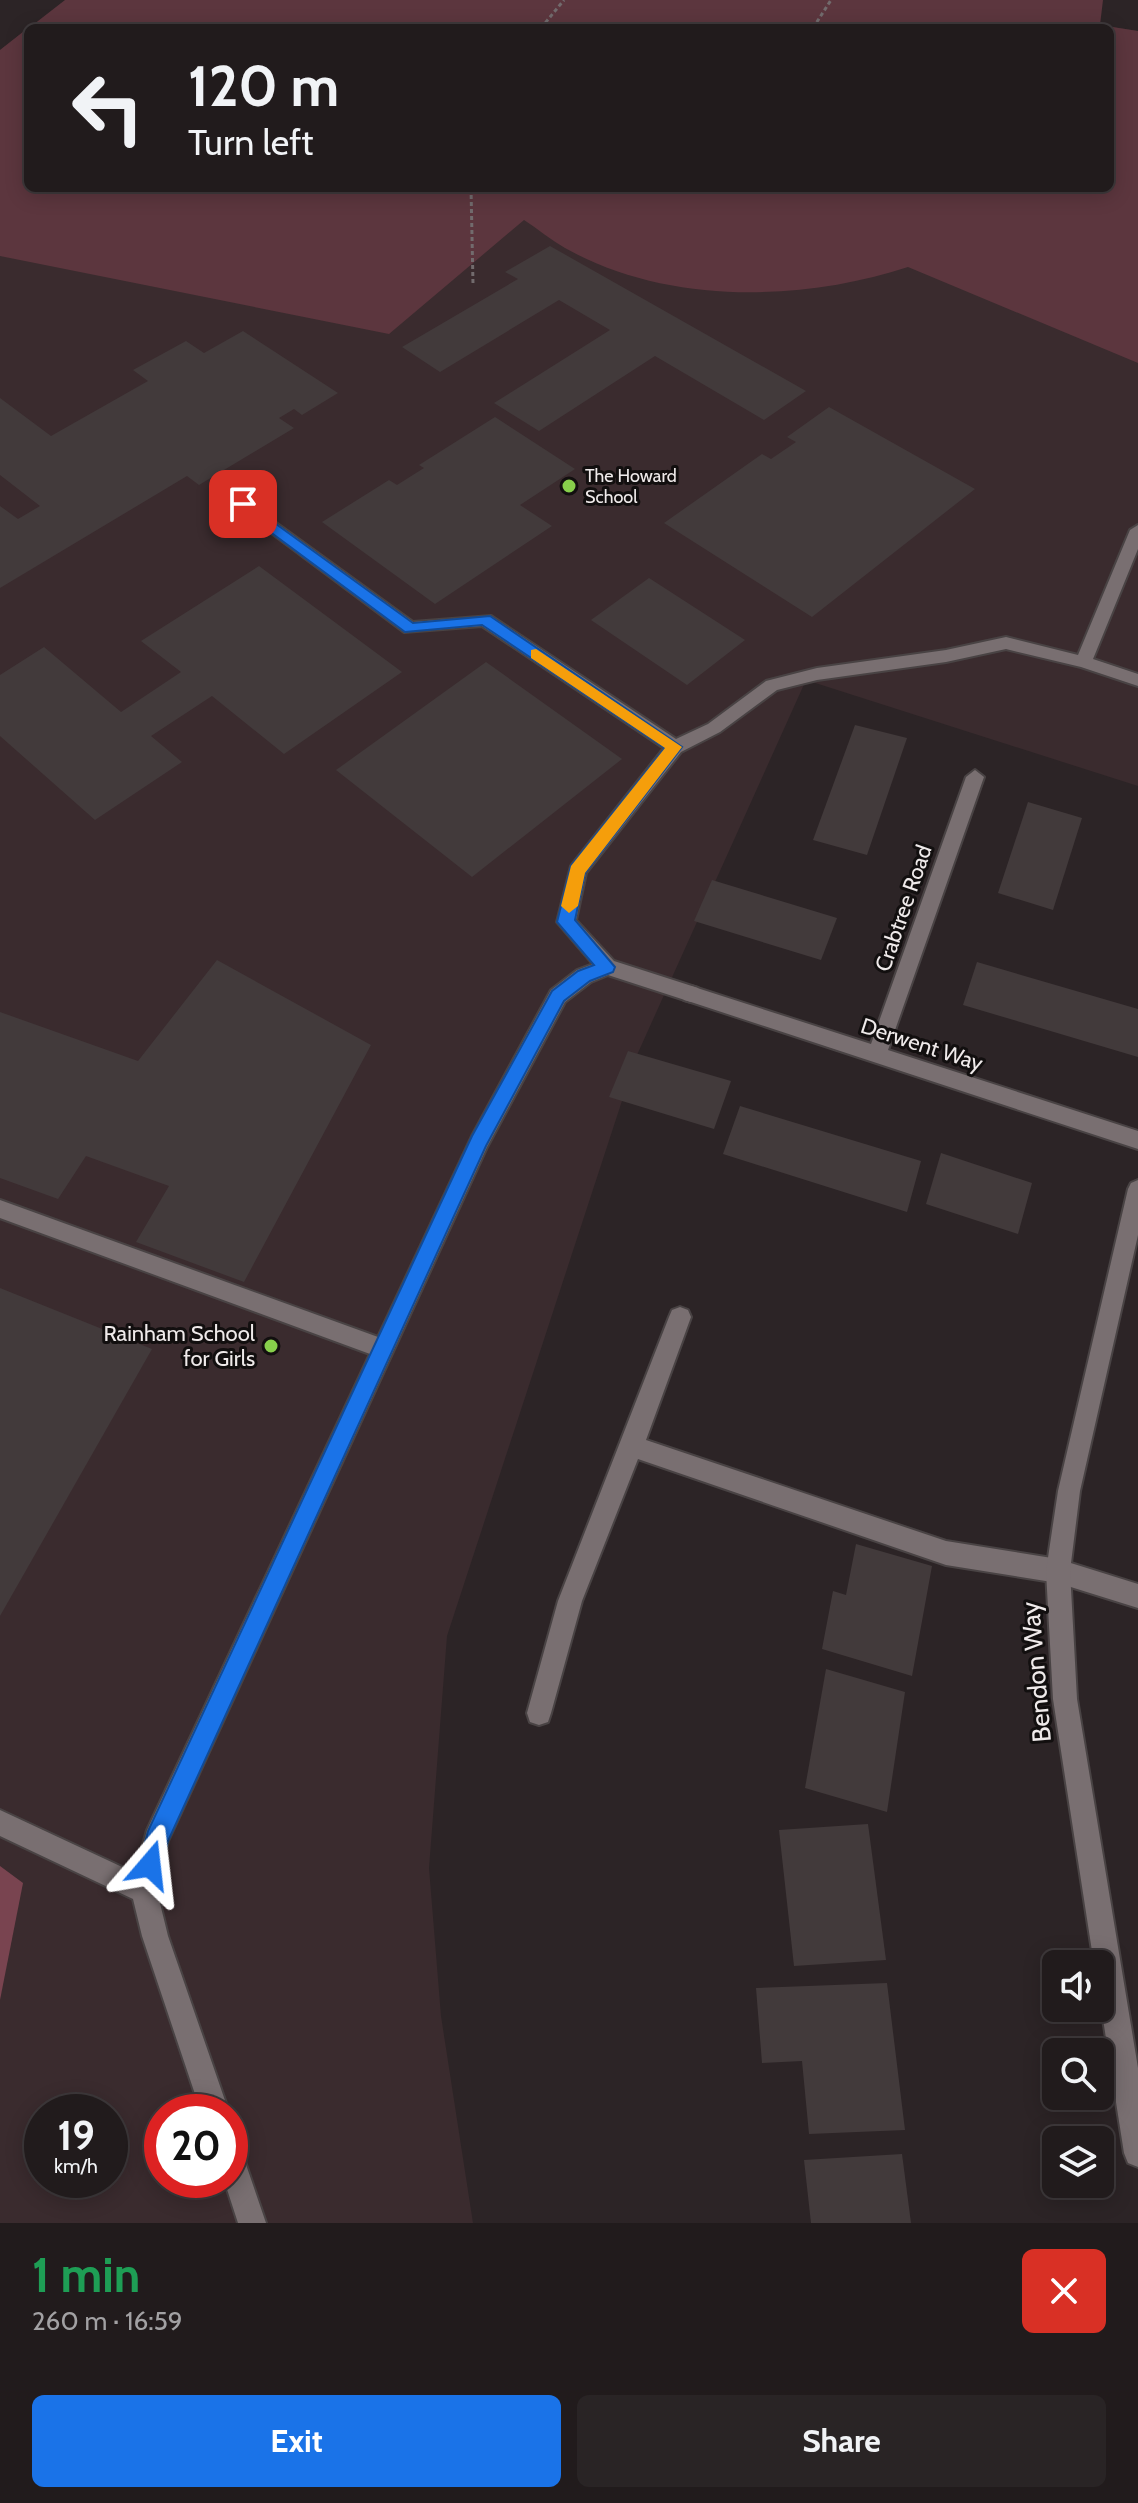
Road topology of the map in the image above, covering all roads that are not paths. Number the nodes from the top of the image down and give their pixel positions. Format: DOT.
graph roads {
  1 [pos="243,504"];
  2 [pos="1138,530"];
  3 [pos="1083,662"];
  4 [pos="1138,680"];
  5 [pos="675,747"];
  6 [pos="975,777"];
  7 [pos="607,967"];
  8 [pos="877,1054"];
  9 [pos="1138,1140"];
  10 [pos="1138,1189"];
  11 [pos="0,1209"];
  12 [pos="680,1317"];
  13 [pos="383,1349"];
  14 [pos="632,1446"];
  15 [pos="1058,1571"];
  16 [pos="1138,1596"];
  17 [pos="539,1713"];
  18 [pos="0,1823"];
  19 [pos="144,1891"];
  20 [pos="209,2094"];
  21 [pos="1138,2153"];
  22 [pos="244,2198"];
  23 [pos="252,2223"];
  1 -- 5 [label="street"];
  2 -- 3 [label="street"];
  3 -- 4 [label="street"];
  3 -- 5 [label="street"];
  5 -- 7 [label="street"];
  6 -- 8 [label="street, Crabtree Road"];
  7 -- 8 [label="street, Derwent Way"];
  7 -- 13 [label="street"];
  8 -- 9 [label="street, Derwent Way"];
  10 -- 15 [label="street, Bendon Way"];
  11 -- 13 [label="street"];
  12 -- 14 [label="street"];
  13 -- 19 [label="street"];
  14 -- 15 [label="street"];
  14 -- 17 [label="street"];
  15 -- 16 [label="street"];
  15 -- 21 [label="street, Bendon Way"];
  18 -- 19 [label="street"];
  19 -- 20 [label="street"];
  22 -- 23 [label="street"];
}
